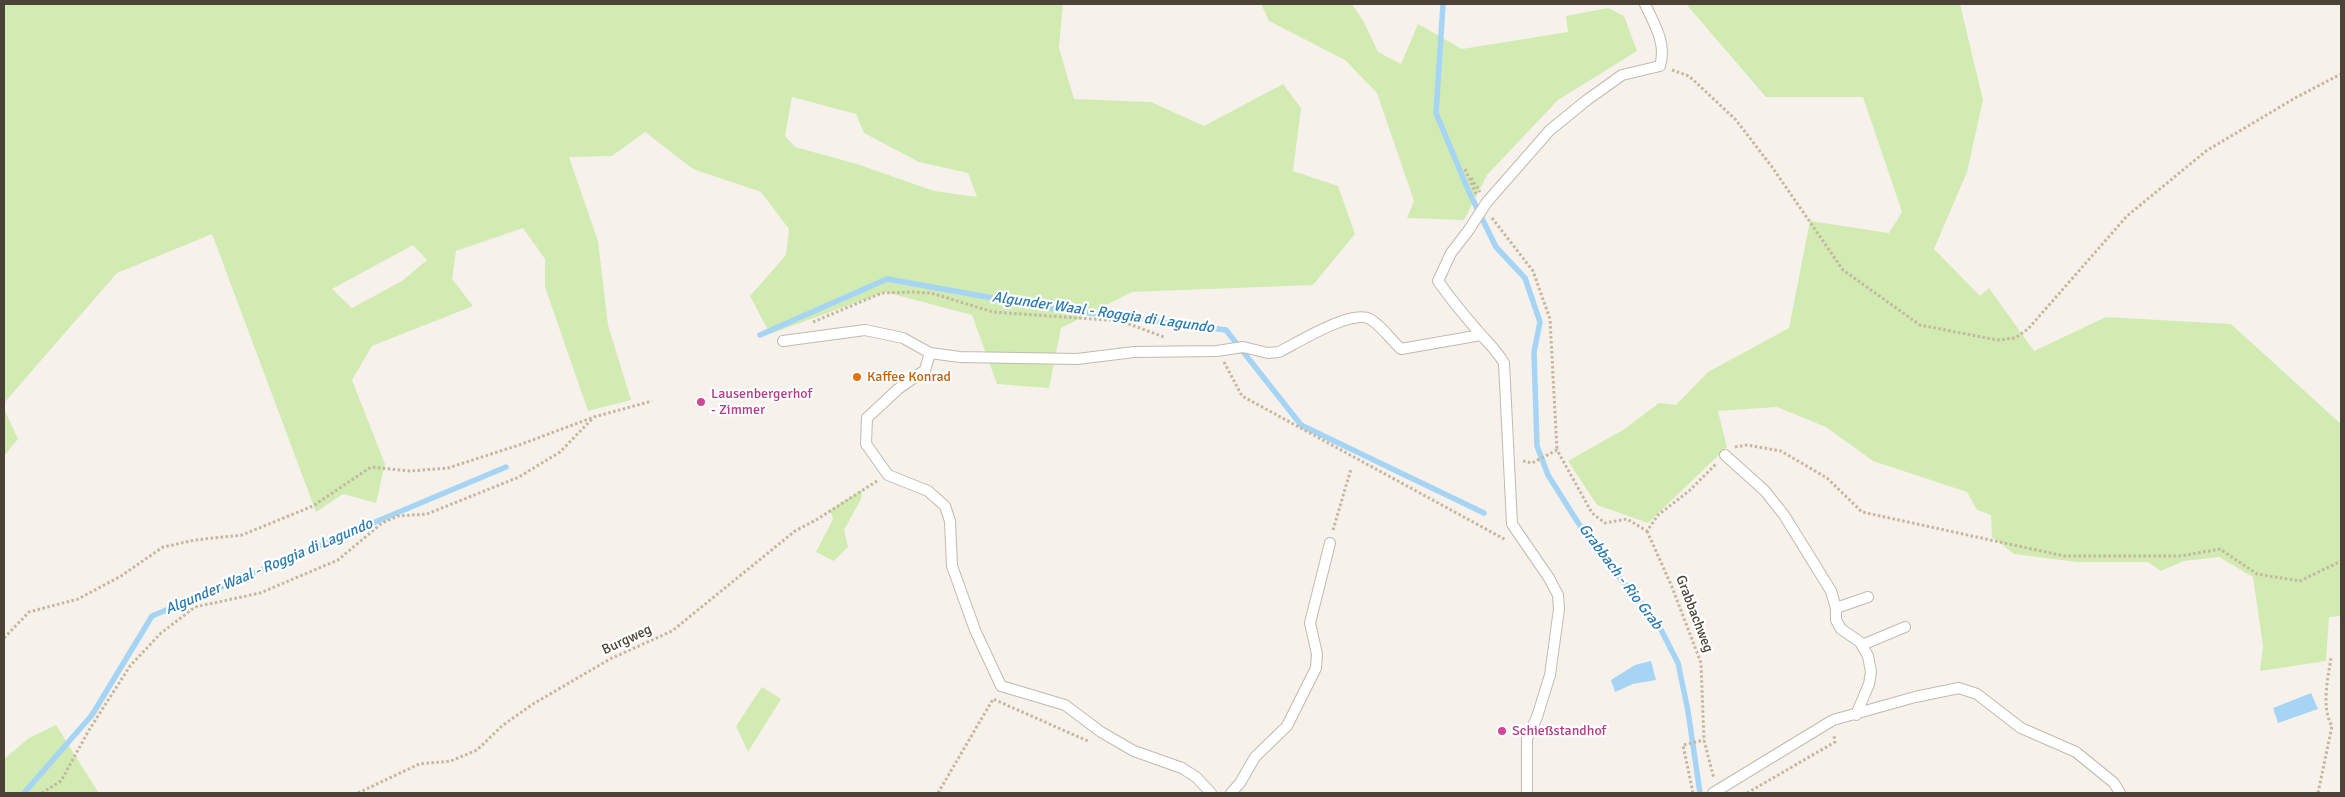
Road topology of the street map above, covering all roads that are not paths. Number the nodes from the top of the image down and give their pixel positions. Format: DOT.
graph roads {
  1 [pos="1645,4"];
  2 [pos="1481,335"];
  3 [pos="783,342"];
  4 [pos="930,353"];
  5 [pos="1725,455"];
  6 [pos="1330,543"];
  7 [pos="1868,597"];
  8 [pos="1836,608"];
  9 [pos="1905,627"];
  10 [pos="1862,645"];
  11 [pos="1856,715"];
  12 [pos="1719,788"];
  13 [pos="1211,793"];
  14 [pos="1231,793"];
  15 [pos="1527,793"];
  16 [pos="2120,793"];
  1 -- 2 [label="lane, bridge"];
  2 -- 4 [label="lane"];
  2 -- 15 [label="lane"];
  3 -- 4 [label="lane"];
  4 -- 13 [label="lane"];
  5 -- 8 [label="lane"];
  6 -- 14 [label="lane"];
  7 -- 8 [label="lane"];
  8 -- 10 [label="lane"];
  9 -- 10 [label="lane"];
  10 -- 11 [label="lane"];
  11 -- 12 [label="lane"];
  11 -- 16 [label="lane"];
}
